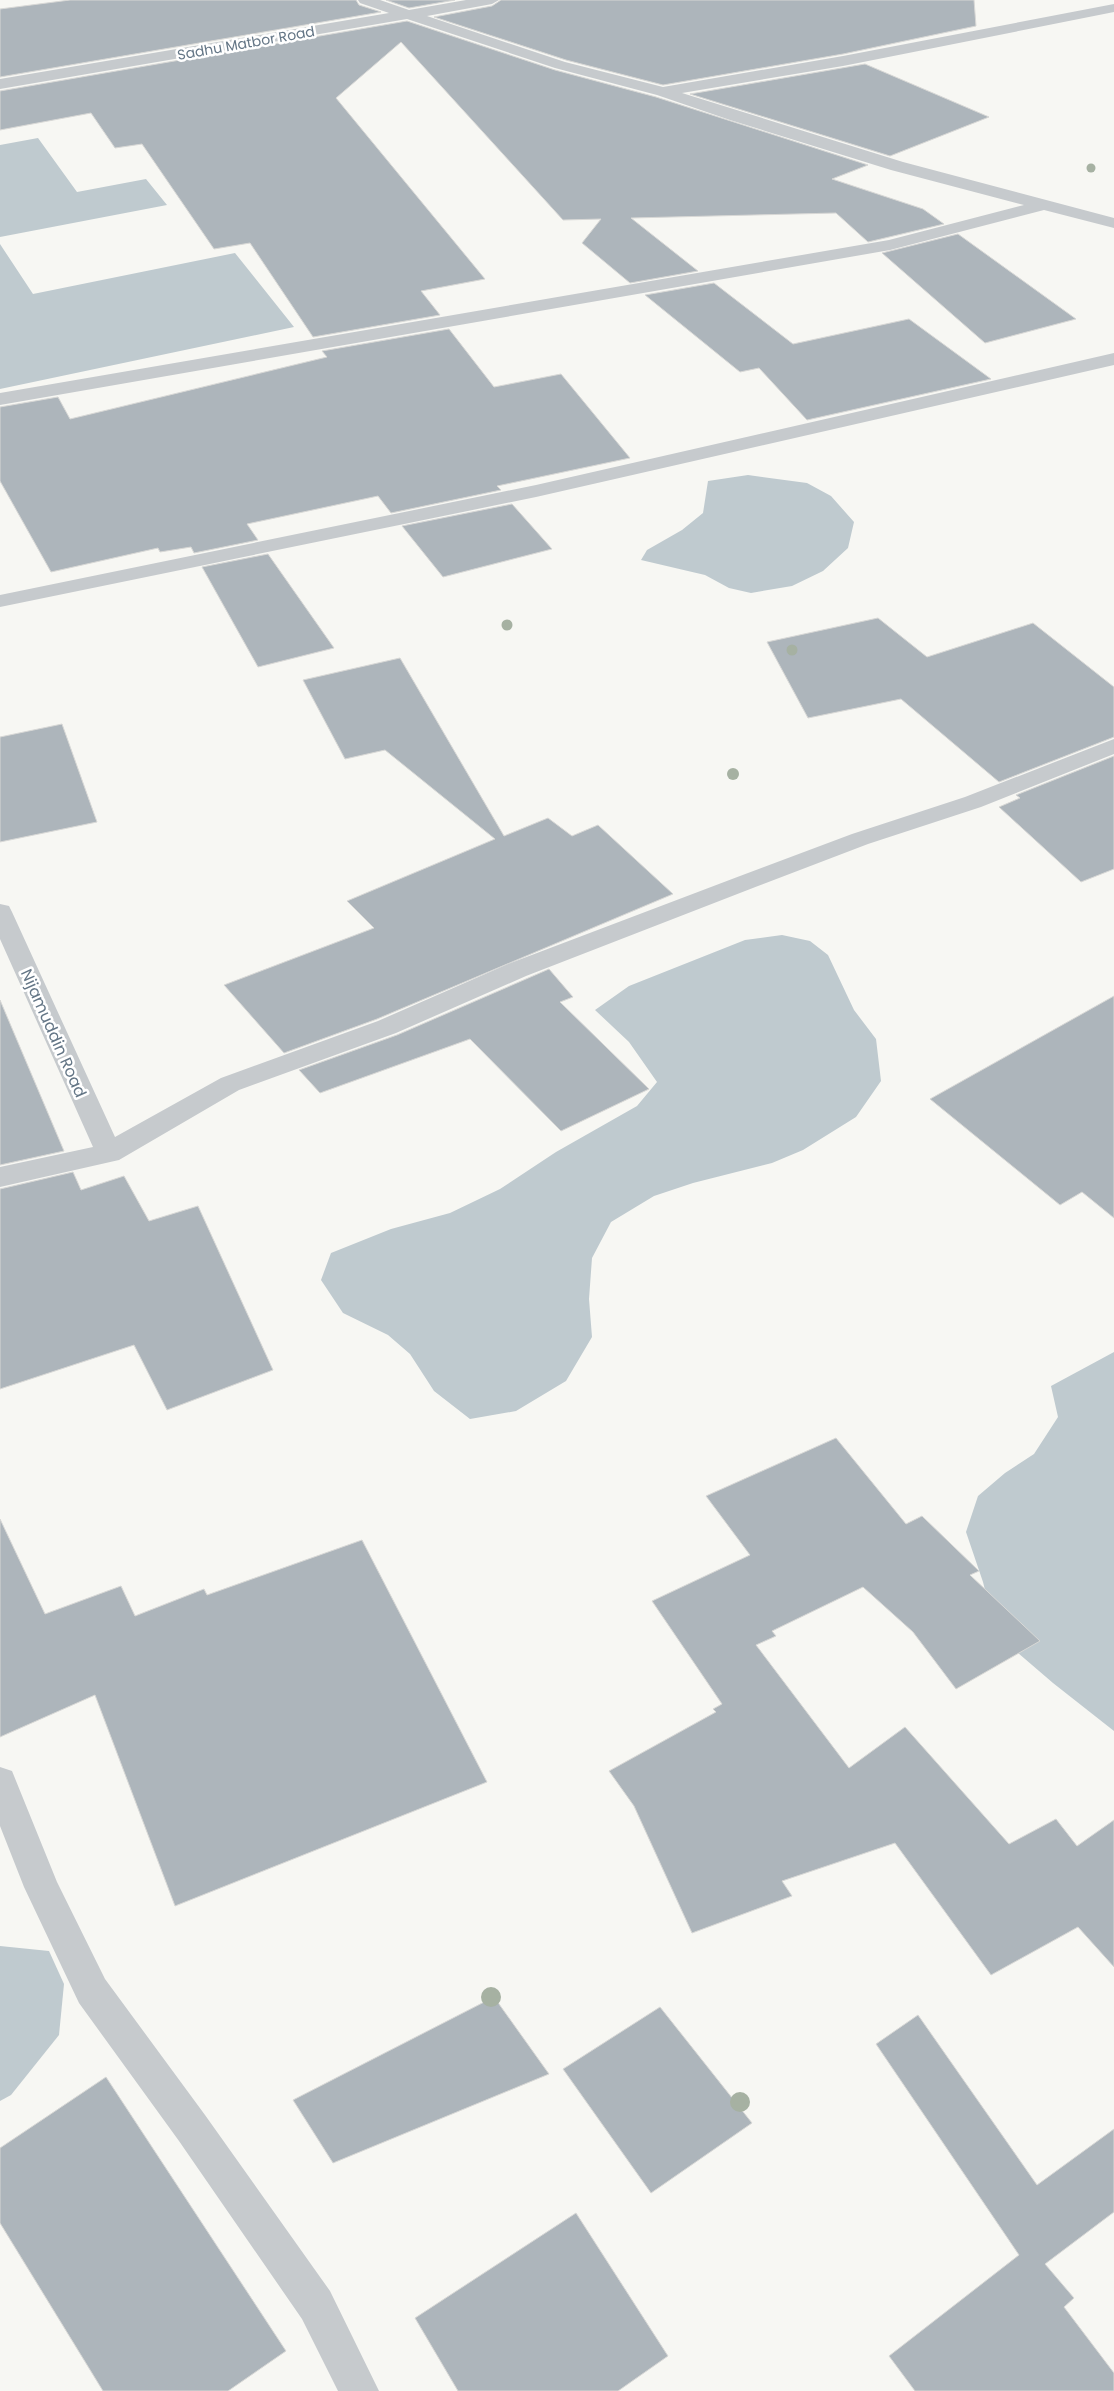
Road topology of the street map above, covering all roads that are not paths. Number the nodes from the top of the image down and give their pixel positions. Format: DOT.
graph roads {
  1 [pos="365,0"];
  2 [pos="492,0"];
  3 [pos="1114,8"];
  4 [pos="415,15"];
  5 [pos="0,84"];
  6 [pos="663,92"];
  7 [pos="1043,204"];
  8 [pos="1114,223"];
  9 [pos="1114,359"];
  10 [pos="0,399"];
  11 [pos="0,602"];
  12 [pos="1114,746"];
  13 [pos="0,912"];
  14 [pos="109,1153"];
  15 [pos="0,1177"];
  16 [pos="0,1782"];
  17 [pos="359,2391"];
  1 -- 4 [label="street"];
  2 -- 4 [label="street, Sadhu Matbor Road"];
  3 -- 6 [label="street"];
  4 -- 5 [label="street, Sadhu Matbor Road"];
  4 -- 6 [label="street"];
  6 -- 7 [label="street"];
  7 -- 8 [label="street"];
  7 -- 10 [label="street"];
  9 -- 11 [label="street"];
  12 -- 14 [label="street"];
  13 -- 14 [label="street, Nijamuddin Road"];
  14 -- 15 [label="street"];
  16 -- 17 [label="street"];
}
